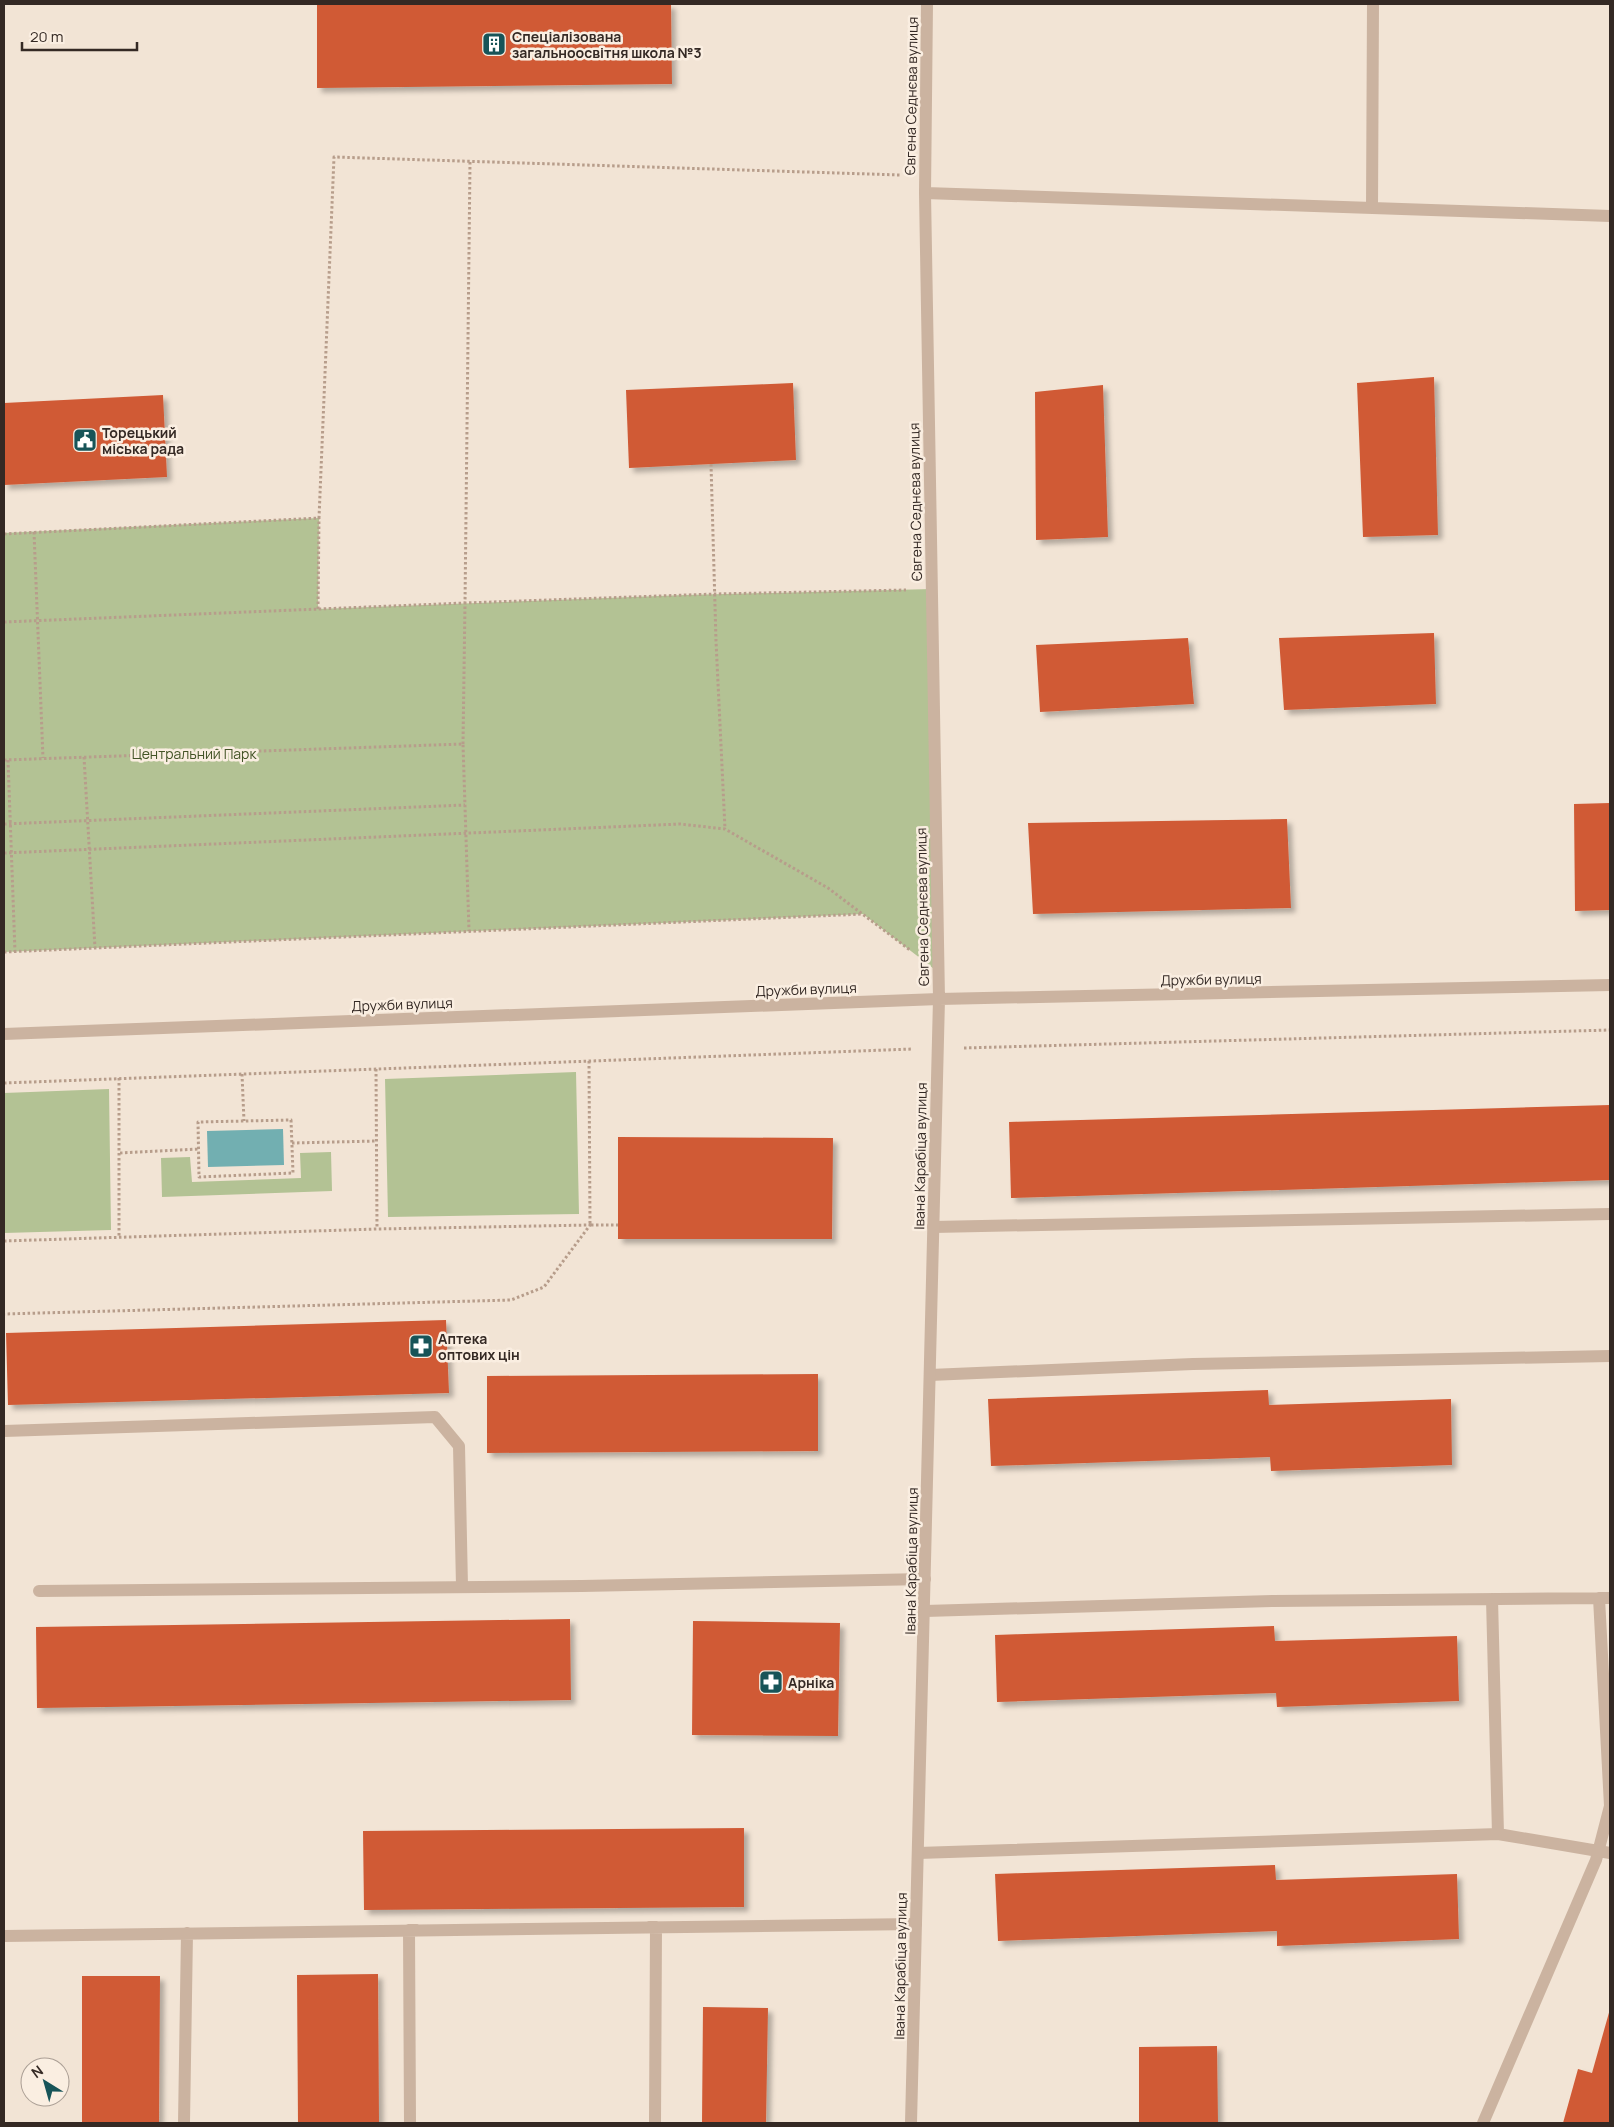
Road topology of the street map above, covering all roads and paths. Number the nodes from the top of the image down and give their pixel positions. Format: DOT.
graph roads {
  1 [pos="927,4"];
  2 [pos="1373,4"];
  3 [pos="470,162"];
  4 [pos="926,175"];
  5 [pos="926,193"];
  6 [pos="1372,208"];
  7 [pos="1610,216"];
  8 [pos="711,464"];
  9 [pos="319,518"];
  10 [pos="34,532"];
  11 [pos="4,534"];
  12 [pos="932,589"];
  13 [pos="715,594"];
  14 [pos="465,603"];
  15 [pos="318,609"];
  16 [pos="4,622"];
  17 [pos="463,744"];
  18 [pos="85,757"];
  19 [pos="44,758"];
  20 [pos="6,760"];
  21 [pos="465,805"];
  22 [pos="4,824"];
  23 [pos="725,829"];
  24 [pos="4,853"];
  25 [pos="863,914"];
  26 [pos="469,931"];
  27 [pos="95,948"];
  28 [pos="4,952"];
  29 [pos="14,952"];
  30 [pos="938,972"];
  31 [pos="1610,985"];
  32 [pos="939,999"];
  33 [pos="1610,1030"];
  34 [pos="4,1034"];
  35 [pos="938,1048"];
  36 [pos="589,1061"];
  37 [pos="376,1069"];
  38 [pos="242,1074"];
  39 [pos="119,1078"];
  40 [pos="4,1083"];
  41 [pos="244,1121"];
  42 [pos="376,1141"];
  43 [pos="292,1143"];
  44 [pos="198,1149"];
  45 [pos="120,1153"];
  46 [pos="1610,1214"];
  47 [pos="590,1225"];
  48 [pos="618,1225"];
  49 [pos="933,1227"];
  50 [pos="378,1229"];
  51 [pos="120,1238"];
  52 [pos="4,1241"];
  53 [pos="4,1314"];
  54 [pos="1610,1356"];
  55 [pos="930,1375"];
  56 [pos="4,1431"];
  57 [pos="925,1579"];
  58 [pos="462,1586"];
  59 [pos="39,1592"];
  60 [pos="1605,1598"];
  61 [pos="1492,1599"];
  62 [pos="925,1611"];
  63 [pos="1498,1834"];
  64 [pos="918,1853"];
  65 [pos="1610,1853"];
  66 [pos="916,1924"];
  67 [pos="656,1927"];
  68 [pos="409,1930"];
  69 [pos="187,1933"];
  70 [pos="4,1936"];
  71 [pos="184,2123"];
  72 [pos="410,2123"];
  73 [pos="655,2123"];
  74 [pos="911,2123"];
  75 [pos="1483,2123"];
  1 -- 4 [label="street, Євгена Седнєва вулиця"];
  2 -- 6 [label="street"];
  3 -- 4 [label="path"];
  3 -- 9 [label="path"];
  3 -- 14 [label="path"];
  4 -- 5 [label="street, Євгена Седнєва вулиця"];
  5 -- 6 [label="street"];
  5 -- 12 [label="street, Євгена Седнєва вулиця"];
  6 -- 7 [label="street"];
  8 -- 13 [label="path"];
  9 -- 10 [label="path"];
  9 -- 15 [label="path"];
  10 -- 11 [label="path"];
  10 -- 19 [label="path"];
  12 -- 13 [label="path"];
  12 -- 30 [label="street, Євгена Седнєва вулиця"];
  13 -- 14 [label="path"];
  13 -- 23 [label="path"];
  14 -- 15 [label="path"];
  14 -- 17 [label="path"];
  15 -- 16 [label="path"];
  17 -- 18 [label="path"];
  17 -- 21 [label="path"];
  18 -- 19 [label="path"];
  18 -- 27 [label="path"];
  19 -- 20 [label="path"];
  20 -- 29 [label="path"];
  21 -- 22 [label="path"];
  21 -- 26 [label="path"];
  23 -- 24 [label="path"];
  23 -- 25 [label="path"];
  25 -- 26 [label="path"];
  25 -- 30 [label="path"];
  26 -- 27 [label="path"];
  27 -- 29 [label="path"];
  28 -- 29 [label="path"];
  30 -- 32 [label="street, Євгена Седнєва вулиця"];
  31 -- 32 [label="street, Дружби вулиця"];
  32 -- 34 [label="street, Дружби вулиця"];
  32 -- 35 [label="street, Івана Карабіца вулиця"];
  33 -- 35 [label="path"];
  35 -- 36 [label="path"];
  35 -- 49 [label="street, Івана Карабіца вулиця"];
  36 -- 37 [label="path"];
  36 -- 47 [label="path"];
  37 -- 38 [label="path"];
  37 -- 42 [label="path"];
  38 -- 39 [label="path"];
  38 -- 41 [label="path"];
  39 -- 40 [label="path"];
  39 -- 45 [label="path"];
  41 -- 43 [label="path"];
  41 -- 44 [label="path"];
  42 -- 43 [label="path"];
  42 -- 50 [label="path"];
  43 -- 44 [label="path"];
  44 -- 45 [label="path"];
  45 -- 51 [label="path"];
  46 -- 49 [label="street"];
  47 -- 48 [label="path"];
  47 -- 50 [label="path"];
  47 -- 53 [label="path"];
  49 -- 55 [label="street, Івана Карабіца вулиця"];
  50 -- 51 [label="path"];
  51 -- 52 [label="path"];
  54 -- 55 [label="street"];
  55 -- 57 [label="street, Івана Карабіца вулиця"];
  56 -- 58 [label="street"];
  57 -- 58 [label="street"];
  57 -- 62 [label="street, Івана Карабіца вулиця"];
  58 -- 59 [label="street"];
  60 -- 61 [label="street"];
  60 -- 75 [label="street"];
  61 -- 62 [label="street"];
  61 -- 63 [label="street"];
  62 -- 64 [label="street, Івана Карабіца вулиця"];
  63 -- 64 [label="street"];
  63 -- 65 [label="street"];
  64 -- 66 [label="street, Івана Карабіца вулиця"];
  66 -- 67 [label="street"];
  66 -- 74 [label="street, Івана Карабіца вулиця"];
  67 -- 68 [label="street"];
  67 -- 73 [label="street"];
  68 -- 69 [label="street"];
  68 -- 72 [label="street"];
  69 -- 70 [label="street"];
  69 -- 71 [label="street"];
}
